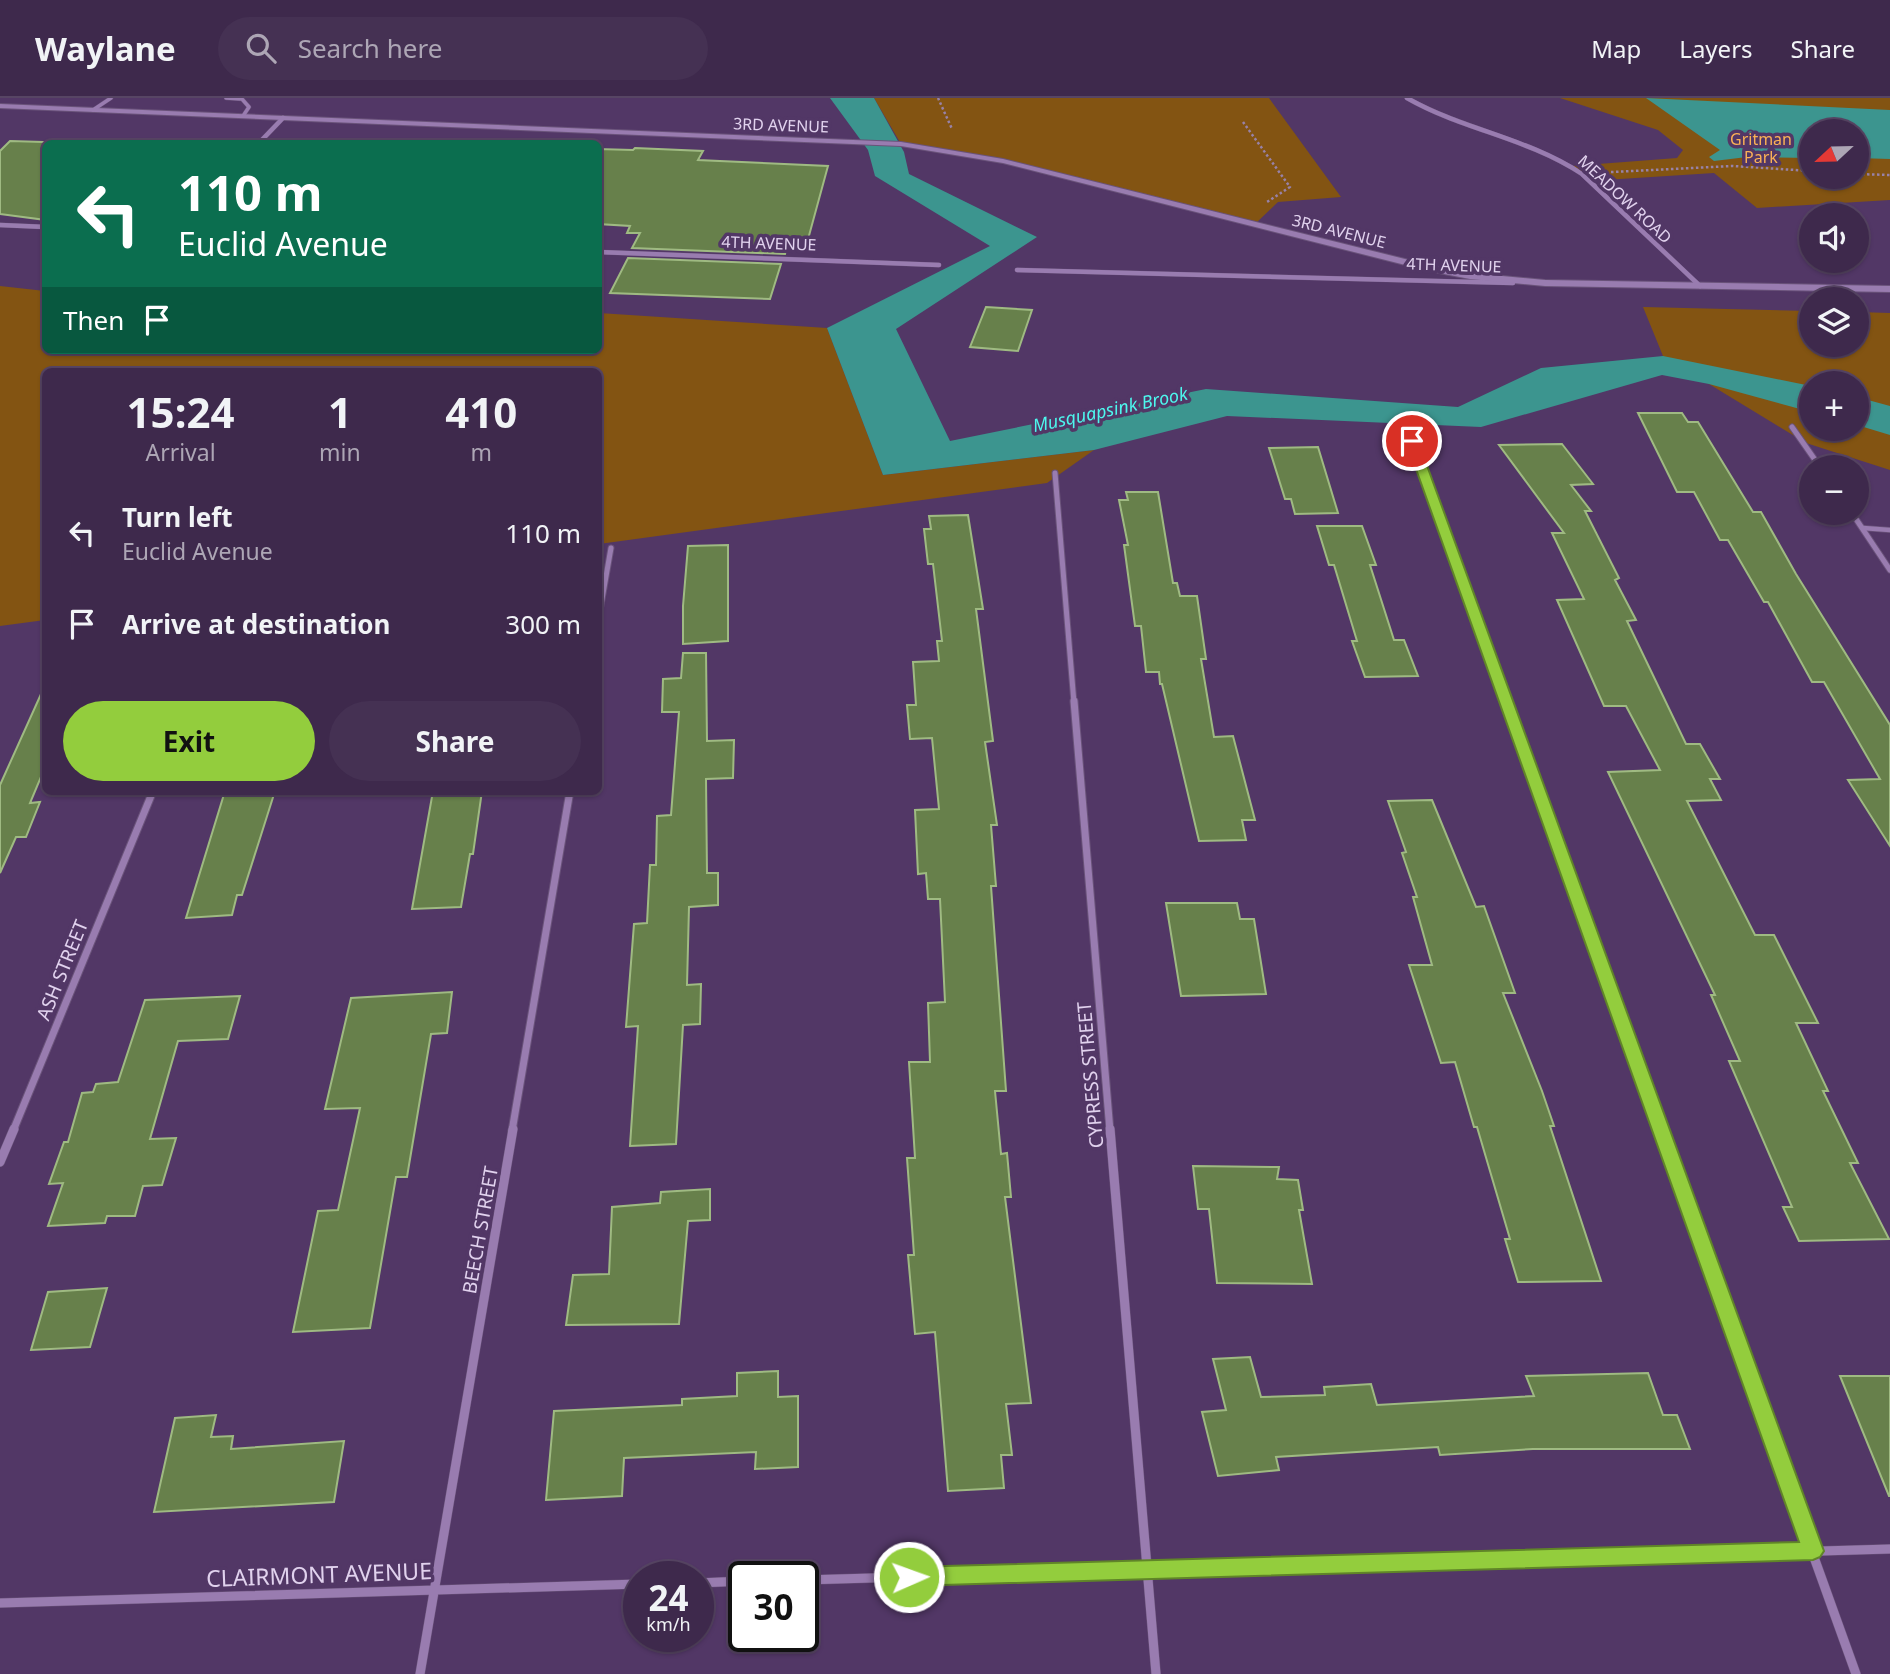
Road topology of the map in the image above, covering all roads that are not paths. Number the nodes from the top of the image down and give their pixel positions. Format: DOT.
graph roads {
  1 [pos="111,98"];
  2 [pos="226,98"];
  3 [pos="1407,98"];
  4 [pos="0,107"];
  5 [pos="93,110"];
  6 [pos="243,116"];
  7 [pos="283,118"];
  8 [pos="262,140"];
  9 [pos="0,225"];
  10 [pos="42,227"];
  11 [pos="602,252"];
  12 [pos="939,265"];
  13 [pos="1017,270"];
  14 [pos="1545,283"];
  15 [pos="1700,286"];
  16 [pos="1890,289"];
  17 [pos="1792,427"];
  18 [pos="1412,441"];
  19 [pos="1812,455"];
  20 [pos="1055,473"];
  21 [pos="1861,525"];
  22 [pos="1863,528"];
  23 [pos="1890,530"];
  24 [pos="611,548"];
  25 [pos="1890,570"];
  26 [pos="602,599"];
  27 [pos="151,795"];
  28 [pos="569,795"];
  29 [pos="0,1162"];
  30 [pos="1890,1549"];
  31 [pos="1813,1551"];
  32 [pos="1147,1570"];
  33 [pos="819,1580"];
  34 [pos="623,1584"];
  35 [pos="435,1590"];
  36 [pos="0,1603"];
  37 [pos="420,1674"];
  38 [pos="1156,1674"];
  39 [pos="1856,1674"];
  1 -- 5 [label="lane"];
  2 -- 6 [label="lane"];
  3 -- 15 [label="street, MEADOW ROAD"];
  4 -- 5 [label="main road, 3RD AVENUE"];
  5 -- 6 [label="main road, 3RD AVENUE"];
  6 -- 7 [label="main road, 3RD AVENUE"];
  7 -- 8 [label="street"];
  7 -- 14 [label="main road, 3RD AVENUE"];
  9 -- 10 [label="street"];
  11 -- 12 [label="street, 4TH AVENUE"];
  13 -- 14 [label="street, 4TH AVENUE"];
  14 -- 15 [label="main road, 4TH AVENUE"];
  15 -- 16 [label="main road, 4TH AVENUE"];
  17 -- 19 [label="street"];
  18 -- 31 [label="street"];
  20 -- 32 [label="street, CYPRESS STREET"];
  21 -- 22 [label="street"];
  22 -- 23 [label="lane"];
  22 -- 25 [label="street"];
  24 -- 26 [label="street"];
  27 -- 29 [label="street, ASH STREET"];
  28 -- 35 [label="street, BEECH STREET"];
  30 -- 31 [label="street"];
  31 -- 32 [label="street"];
  31 -- 39 [label="street"];
  32 -- 33 [label="street"];
  32 -- 38 [label="street, CYPRESS STREET"];
  34 -- 35 [label="street, CLAIRMONT AVENUE"];
  35 -- 36 [label="street, CLAIRMONT AVENUE"];
  35 -- 37 [label="street, BEECH STREET"];
}
